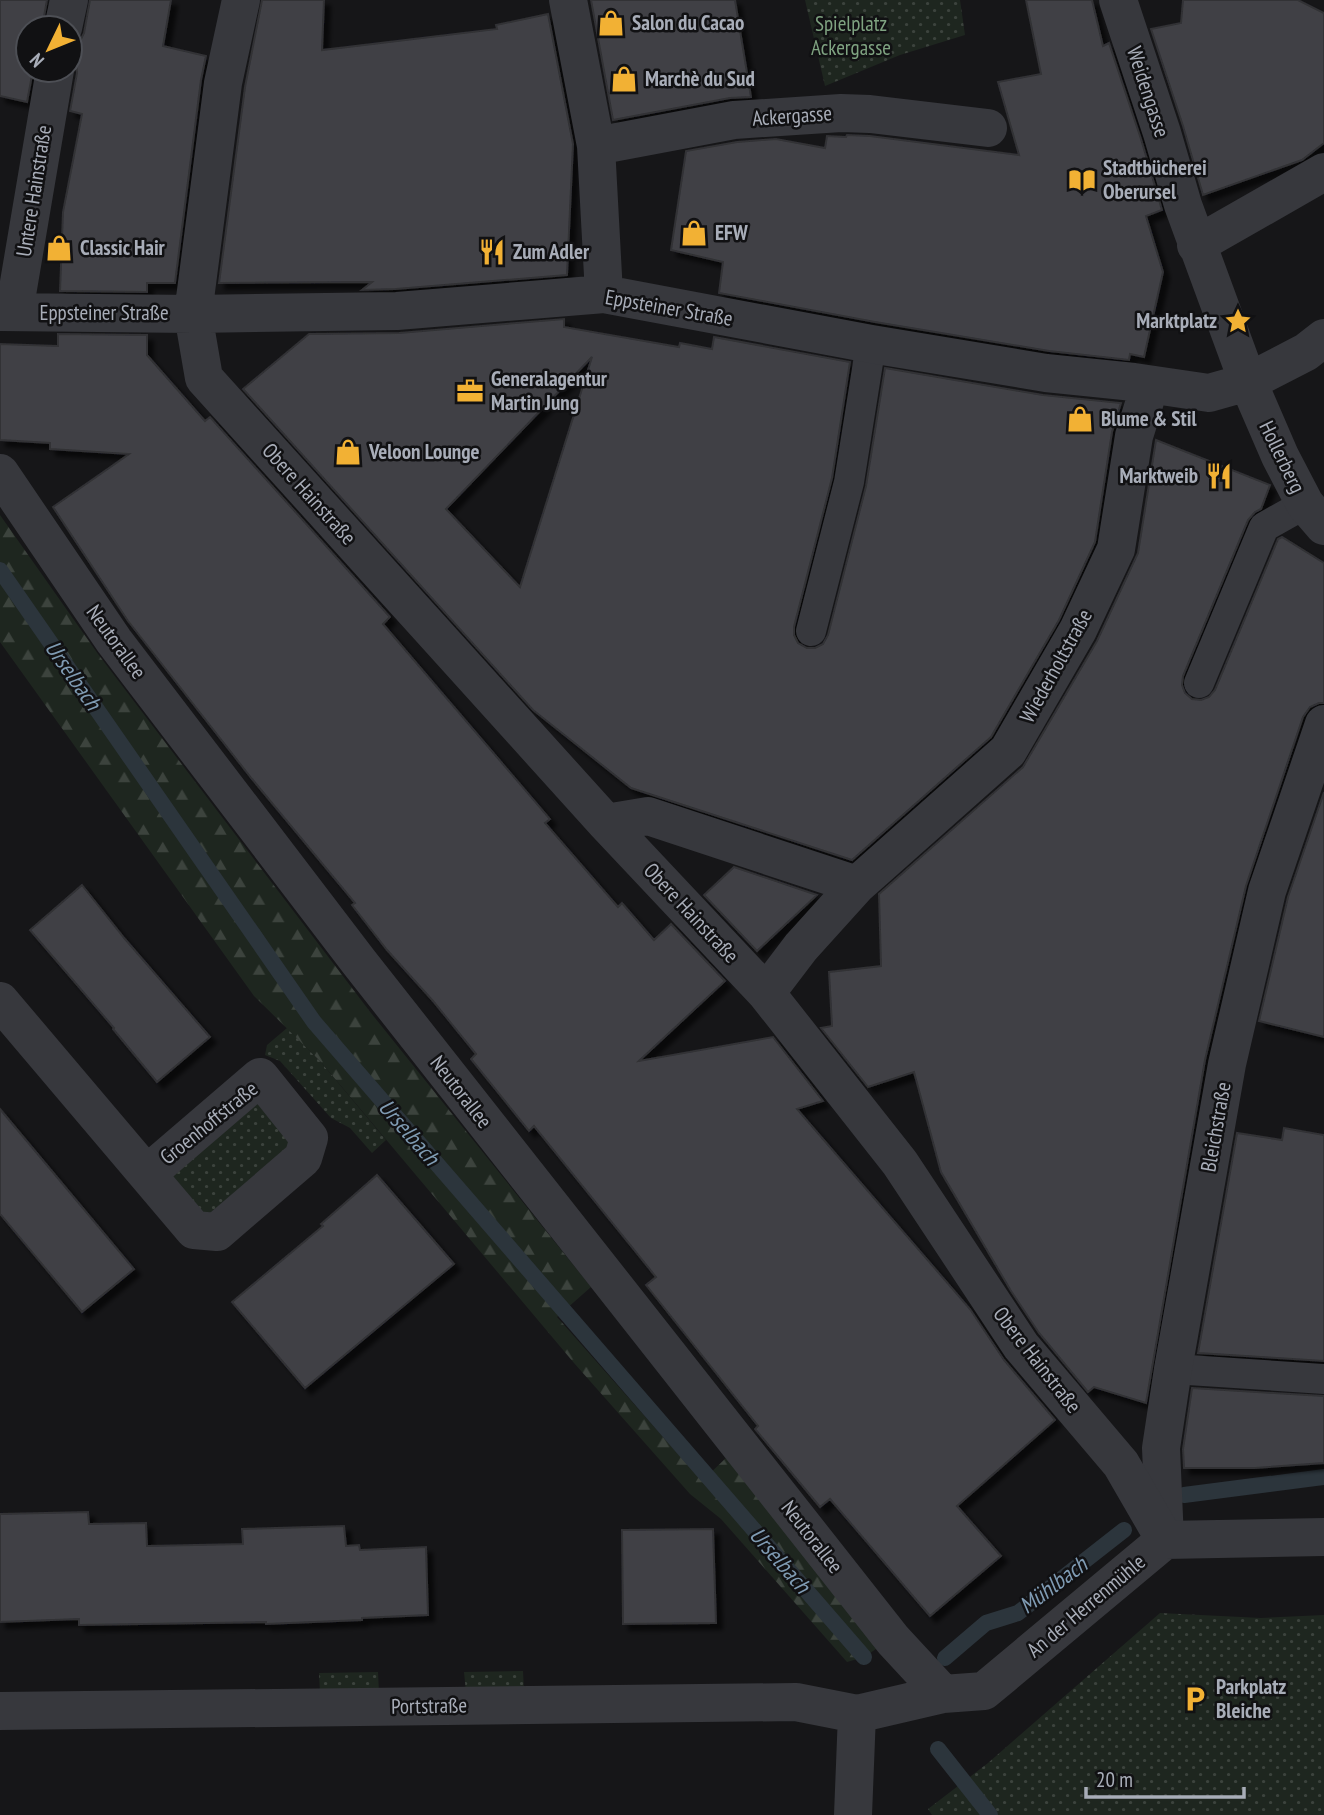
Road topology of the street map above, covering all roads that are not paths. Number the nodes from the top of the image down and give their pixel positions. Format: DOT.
graph roads {
  1 [pos="241,0"];
  2 [pos="568,0"];
  3 [pos="1118,0"];
  4 [pos="52,84"];
  5 [pos="988,128"];
  6 [pos="596,146"];
  7 [pos="1324,172"];
  8 [pos="1196,245"];
  9 [pos="604,294"];
  10 [pos="7,312"];
  11 [pos="193,314"];
  12 [pos="1324,338"];
  13 [pos="871,344"];
  14 [pos="1248,382"];
  15 [pos="1150,385"];
  16 [pos="0,473"];
  17 [pos="1315,515"];
  18 [pos="811,631"];
  19 [pos="1199,683"];
  20 [pos="1324,724"];
  21 [pos="606,823"];
  22 [pos="857,885"];
  23 [pos="766,993"];
  24 [pos="0,1001"];
  25 [pos="147,1174"];
  26 [pos="1173,1369"];
  27 [pos="1324,1379"];
  28 [pos="1324,1536"];
  29 [pos="1165,1541"];
  30 [pos="943,1695"];
  31 [pos="0,1711"];
  32 [pos="857,1714"];
  33 [pos="853,1815"];
  1 -- 11 [label="street, Obere Hainstraße"];
  2 -- 6 [label="street"];
  3 -- 8 [label="street, Weidengasse"];
  4 -- 10 [label="street, Untere Hainstraße"];
  5 -- 6 [label="street, Ackergasse"];
  6 -- 9 [label="street"];
  7 -- 8 [label="street"];
  8 -- 14 [label="street, Weidengasse"];
  9 -- 11 [label="street, Eppsteiner Straße"];
  9 -- 13 [label="street, Eppsteiner Straße"];
  10 -- 11 [label="street, Eppsteiner Straße"];
  11 -- 21 [label="street, Obere Hainstraße"];
  12 -- 14 [label="street"];
  13 -- 15 [label="street, Eppsteiner Straße"];
  13 -- 18 [label="lane"];
  14 -- 15 [label="street, Eppsteiner Straße"];
  14 -- 17 [label="street, Hollerberg"];
  15 -- 22 [label="street, Wiederholtstraße"];
  16 -- 30 [label="street, Neutorallee"];
  17 -- 19 [label="lane"];
  20 -- 26 [label="street, Bleichstraße"];
  21 -- 22 [label="street"];
  21 -- 23 [label="street, Obere Hainstraße"];
  22 -- 23 [label="street, Wiederholtstraße"];
  23 -- 29 [label="street, Obere Hainstraße"];
  24 -- 25 [label="street, Groenhoffstraße"];
  26 -- 27 [label="lane"];
  26 -- 29 [label="street, Bleichstraße"];
  28 -- 29 [label="street, An der Herrenmühle"];
  29 -- 30 [label="street, An der Herrenmühle"];
  30 -- 32 [label="street, An der Herrenmühle"];
  31 -- 32 [label="street, Portstraße"];
  32 -- 33 [label="street"];
}
